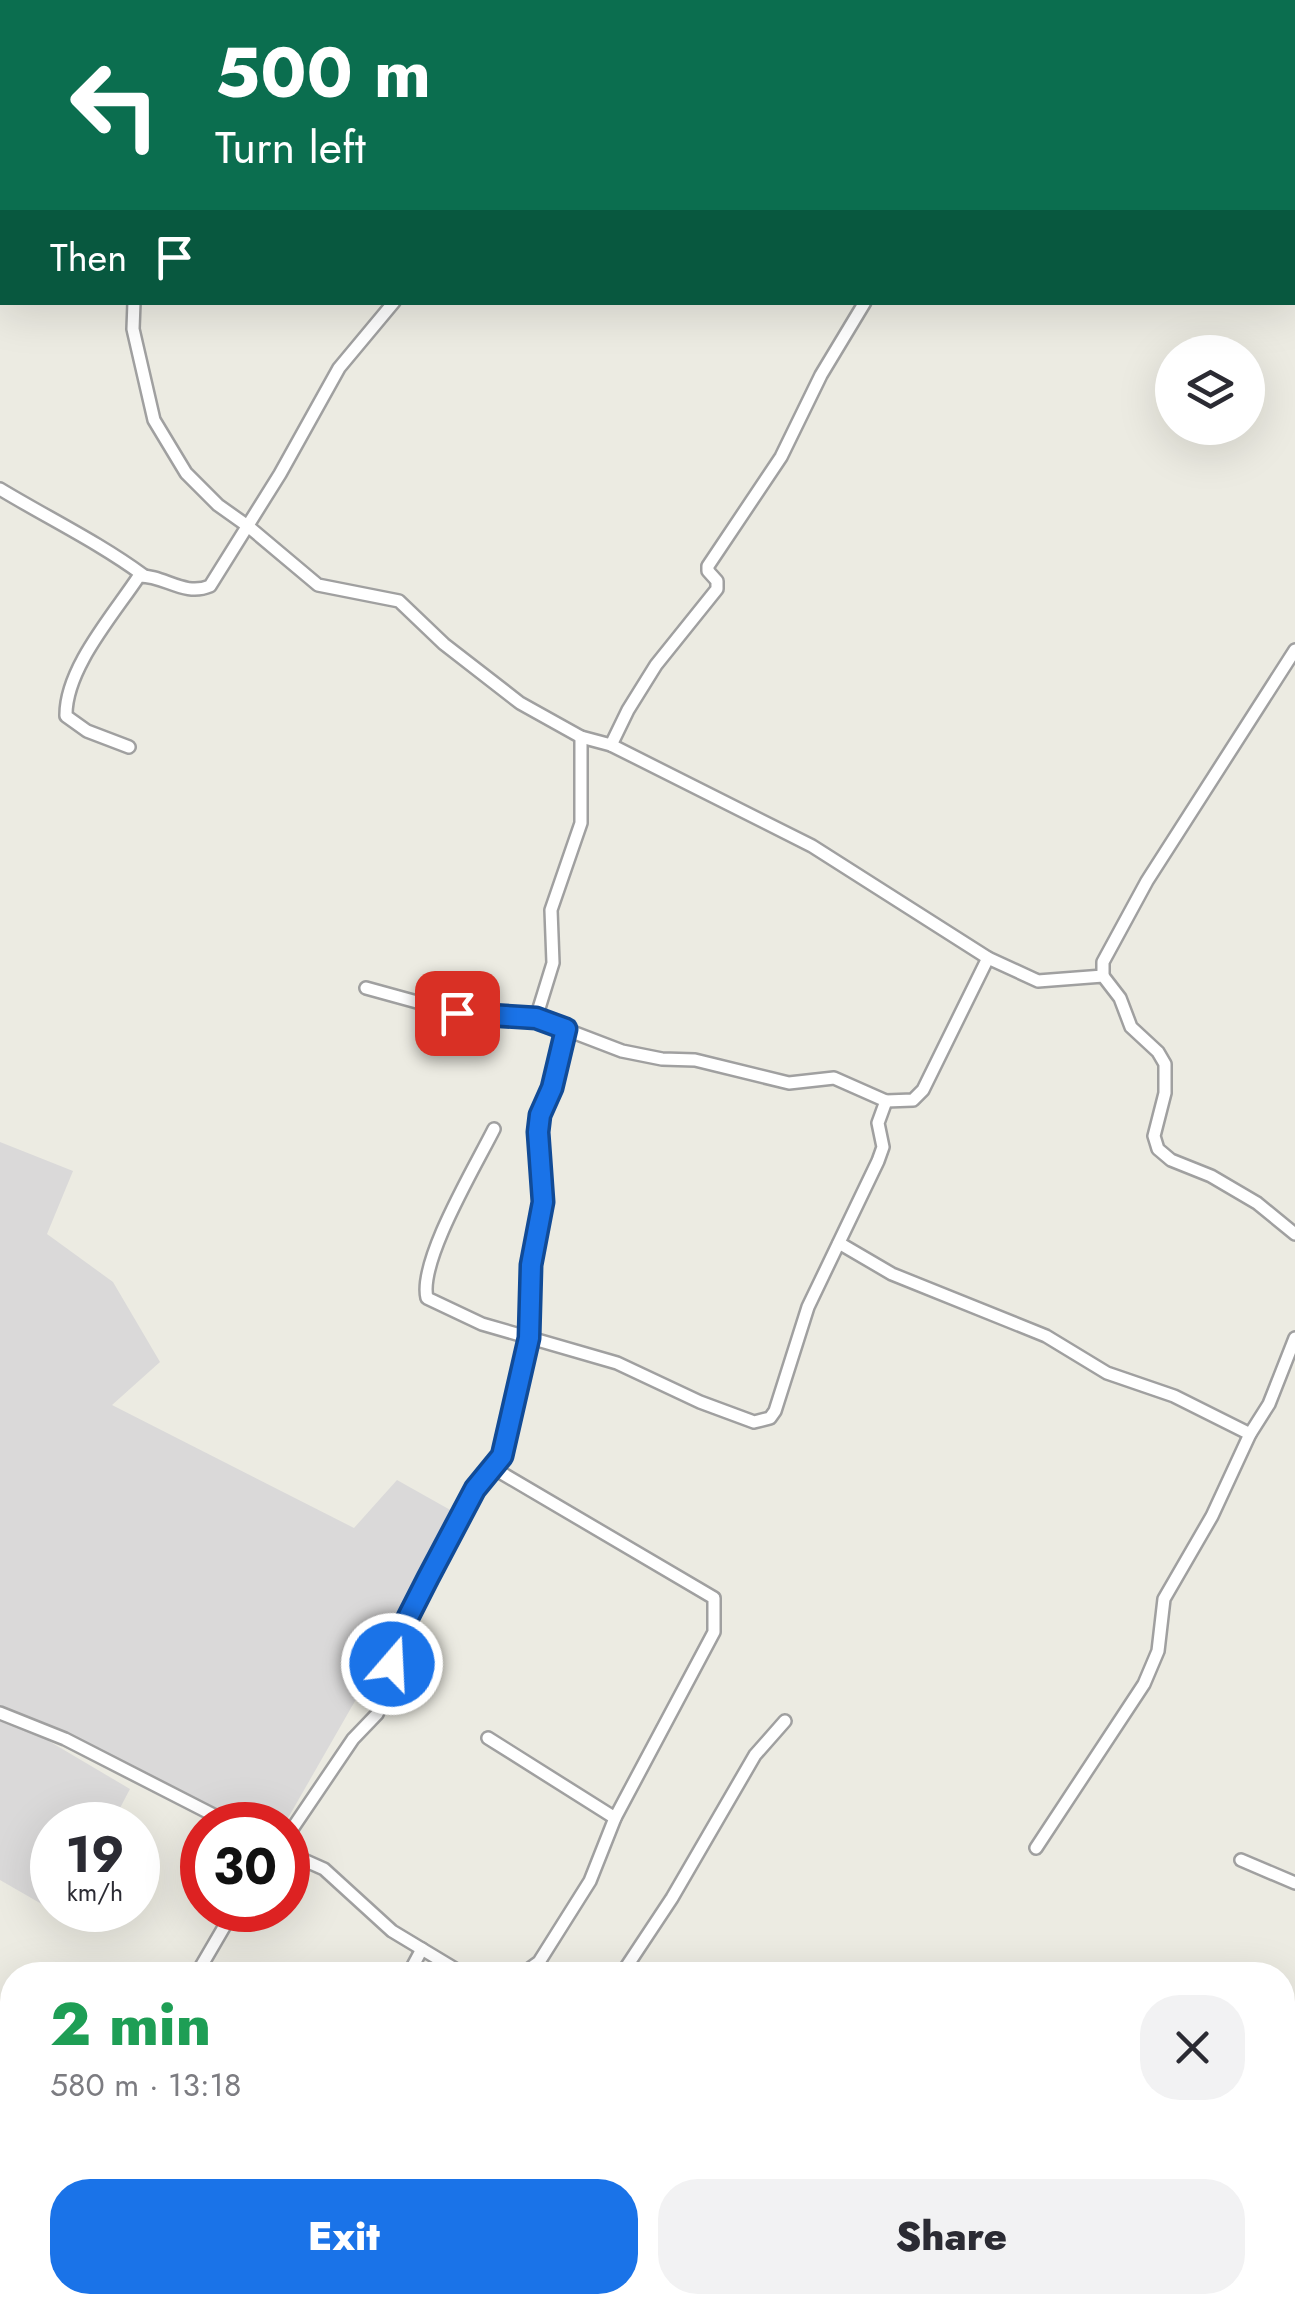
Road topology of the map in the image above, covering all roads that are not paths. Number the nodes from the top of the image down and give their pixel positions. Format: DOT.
graph roads {
  1 [pos="134,305"];
  2 [pos="391,305"];
  3 [pos="863,305"];
  4 [pos="0,488"];
  5 [pos="249,526"];
  6 [pos="143,575"];
  7 [pos="1295,650"];
  8 [pos="581,738"];
  9 [pos="611,746"];
  10 [pos="129,747"];
  11 [pos="988,958"];
  12 [pos="1102,976"];
  13 [pos="366,988"];
  14 [pos="536,1018"];
  15 [pos="566,1029"];
  16 [pos="886,1101"];
  17 [pos="494,1129"];
  18 [pos="1295,1234"];
  19 [pos="839,1244"];
  20 [pos="529,1338"];
  21 [pos="1295,1338"];
  22 [pos="1250,1434"];
  23 [pos="493,1468"];
  24 [pos="0,1713"];
  25 [pos="785,1721"];
  26 [pos="488,1738"];
  27 [pos="188,1802"];
  28 [pos="310,1802"];
  29 [pos="615,1818"];
  30 [pos="1036,1848"];
  31 [pos="1240,1860"];
  32 [pos="310,1863"];
  33 [pos="1295,1883"];
  34 [pos="221,1932"];
  35 [pos="422,1949"];
  36 [pos="204,1962"];
  37 [pos="415,1962"];
  38 [pos="443,1962"];
  39 [pos="539,1962"];
  40 [pos="630,1962"];
  1 -- 5 [label="street"];
  2 -- 5 [label="street"];
  3 -- 9 [label="street"];
  4 -- 6 [label="street"];
  5 -- 6 [label="street"];
  5 -- 8 [label="street"];
  6 -- 10 [label="street"];
  7 -- 12 [label="street"];
  8 -- 9 [label="street"];
  8 -- 14 [label="street"];
  9 -- 11 [label="street"];
  11 -- 12 [label="street"];
  11 -- 16 [label="street"];
  12 -- 18 [label="street"];
  13 -- 14 [label="street"];
  14 -- 15 [label="street"];
  15 -- 16 [label="street"];
  15 -- 20 [label="street"];
  16 -- 19 [label="street"];
  17 -- 20 [label="street"];
  19 -- 20 [label="street"];
  19 -- 22 [label="street"];
  20 -- 23 [label="street"];
  21 -- 22 [label="street"];
  22 -- 30 [label="street"];
  23 -- 28 [label="street"];
  23 -- 29 [label="street"];
  24 -- 27 [label="street"];
  25 -- 40 [label="street"];
  26 -- 29 [label="street"];
  29 -- 39 [label="street"];
  31 -- 33 [label="street"];
  32 -- 35 [label="street"];
  34 -- 36 [label="street"];
  35 -- 37 [label="street"];
  35 -- 38 [label="street"];
}
